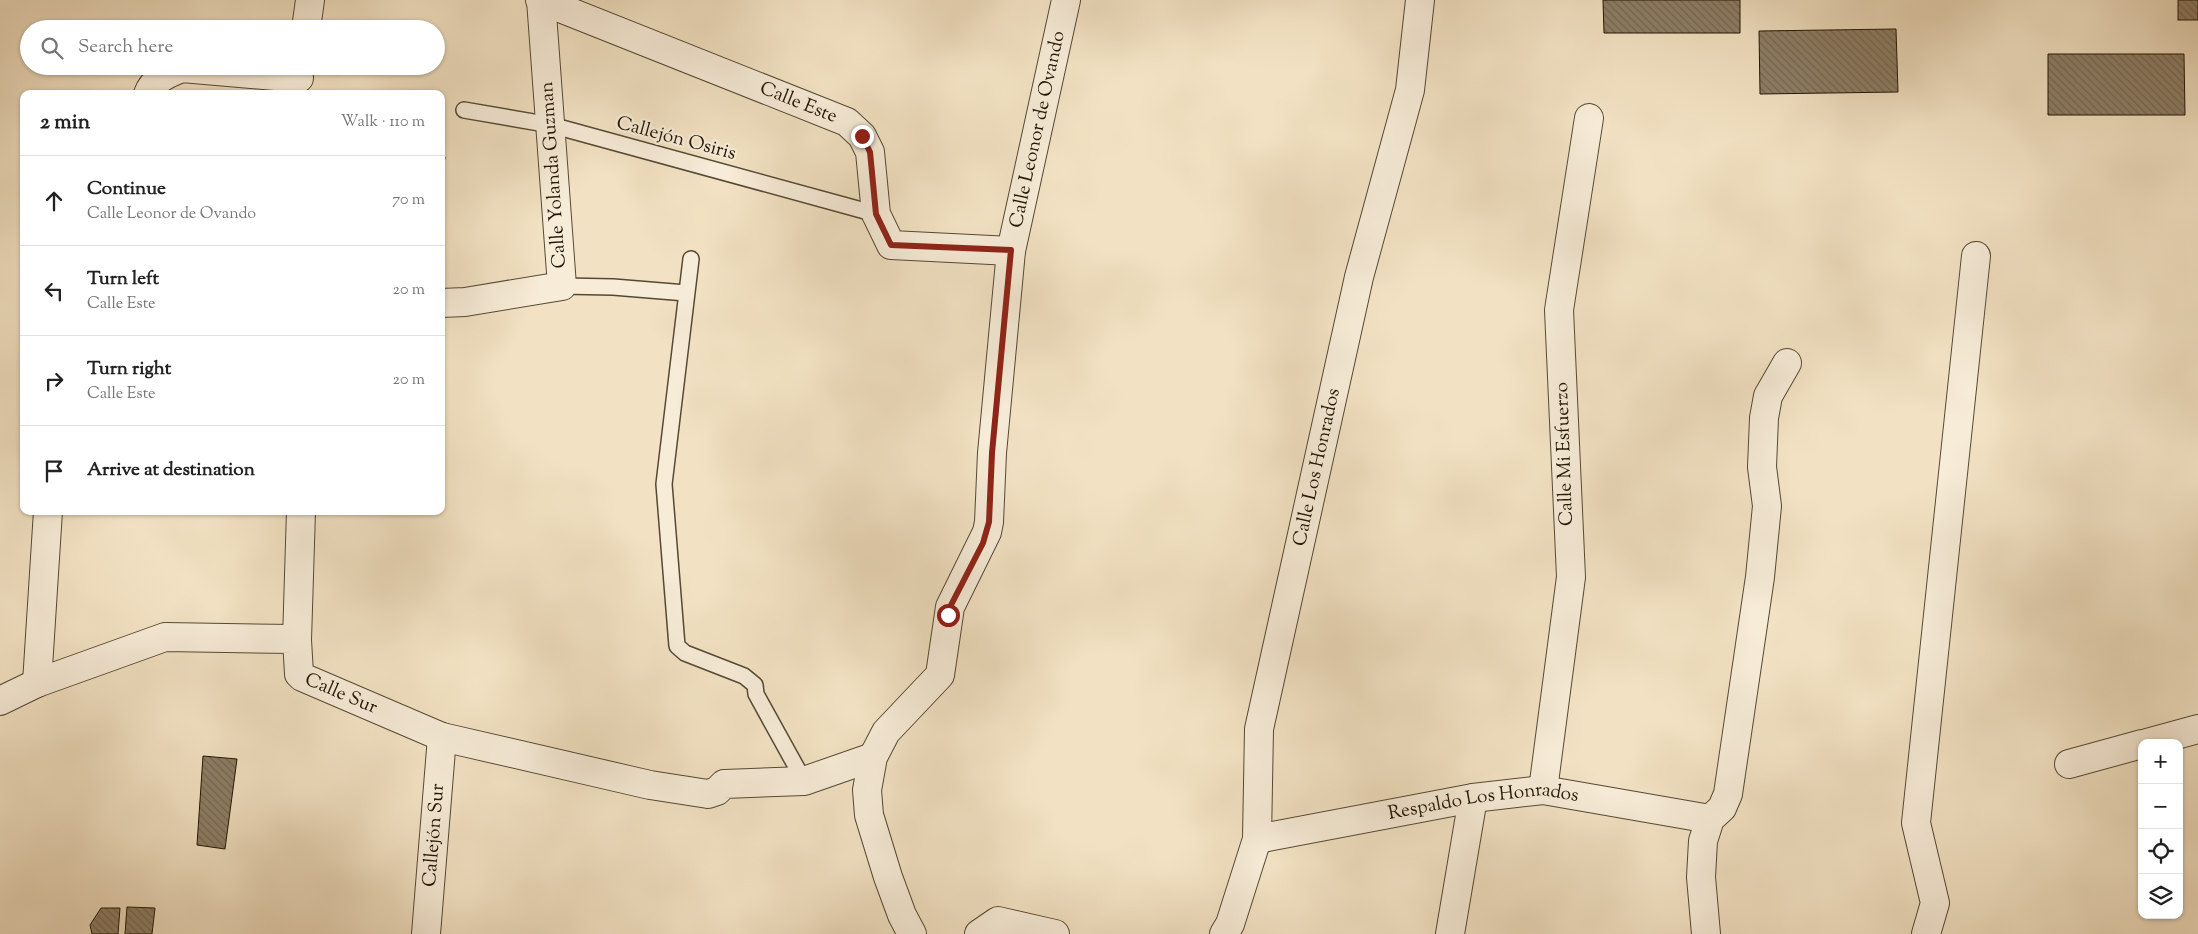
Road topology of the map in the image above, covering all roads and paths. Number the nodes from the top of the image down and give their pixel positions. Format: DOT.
graph roads {
  1 [pos="310,0"];
  2 [pos="540,0"];
  3 [pos="1066,0"];
  4 [pos="1420,0"];
  5 [pos="307,20"];
  6 [pos="165,75"];
  7 [pos="257,75"];
  8 [pos="300,79"];
  9 [pos="149,90"];
  10 [pos="464,110"];
  11 [pos="1589,118"];
  12 [pos="551,125"];
  13 [pos="876,214"];
  14 [pos="1011,250"];
  15 [pos="1976,256"];
  16 [pos="691,259"];
  17 [pos="562,286"];
  18 [pos="686,293"];
  19 [pos="445,303"];
  20 [pos="1787,363"];
  21 [pos="48,515"];
  22 [pos="301,515"];
  23 [pos="297,640"];
  24 [pos="37,684"];
  25 [pos="0,701"];
  26 [pos="2198,729"];
  27 [pos="442,737"];
  28 [pos="2162,739"];
  29 [pos="2138,745"];
  30 [pos="872,757"];
  31 [pos="2069,764"];
  32 [pos="804,781"];
  33 [pos="1543,790"];
  34 [pos="1473,798"];
  35 [pos="1710,819"];
  36 [pos="1257,839"];
  37 [pos="426,934"];
  38 [pos="912,934"];
  39 [pos="979,934"];
  40 [pos="1055,934"];
  41 [pos="1224,934"];
  42 [pos="1450,934"];
  43 [pos="1706,934"];
  44 [pos="1926,934"];
  1 -- 5 [label="street"];
  2 -- 12 [label="street, Calle Yolanda Guzman"];
  2 -- 13 [label="street, Calle Este"];
  3 -- 14 [label="street, Calle Leonor de Ovando"];
  4 -- 36 [label="street, Calle Los Honrados"];
  6 -- 9 [label="street"];
  7 -- 8 [label="street"];
  10 -- 12 [label="lane, Callejón Osiris"];
  11 -- 33 [label="street, Calle Mi Esfuerzo"];
  12 -- 13 [label="lane, Callejón Osiris"];
  12 -- 17 [label="street, Calle Yolanda Guzman"];
  13 -- 14 [label="street, Calle Este"];
  14 -- 30 [label="street, Calle Leonor de Ovando"];
  15 -- 44 [label="street"];
  16 -- 18 [label="lane"];
  17 -- 18 [label="lane, Calle Yolanda Guzman"];
  17 -- 19 [label="street"];
  18 -- 32 [label="lane"];
  20 -- 35 [label="street"];
  21 -- 24 [label="street"];
  22 -- 23 [label="street"];
  23 -- 24 [label="street"];
  23 -- 27 [label="street, Calle Sur"];
  24 -- 25 [label="street"];
  26 -- 28 [label="street"];
  27 -- 32 [label="street, Calle Sur"];
  27 -- 37 [label="street, Callejón Sur"];
  29 -- 31 [label="street"];
  30 -- 32 [label="street, Calle Sur"];
  30 -- 38 [label="street, Calle Leonor de Ovando"];
  33 -- 34 [label="street, Respaldo Los Honrados"];
  33 -- 35 [label="street, Respaldo Los Honrados"];
  34 -- 36 [label="street, Respaldo Los Honrados"];
  34 -- 42 [label="street"];
  35 -- 43 [label="street"];
  36 -- 41 [label="street, Calle Los Honrados"];
  39 -- 40 [label="street"];
}
